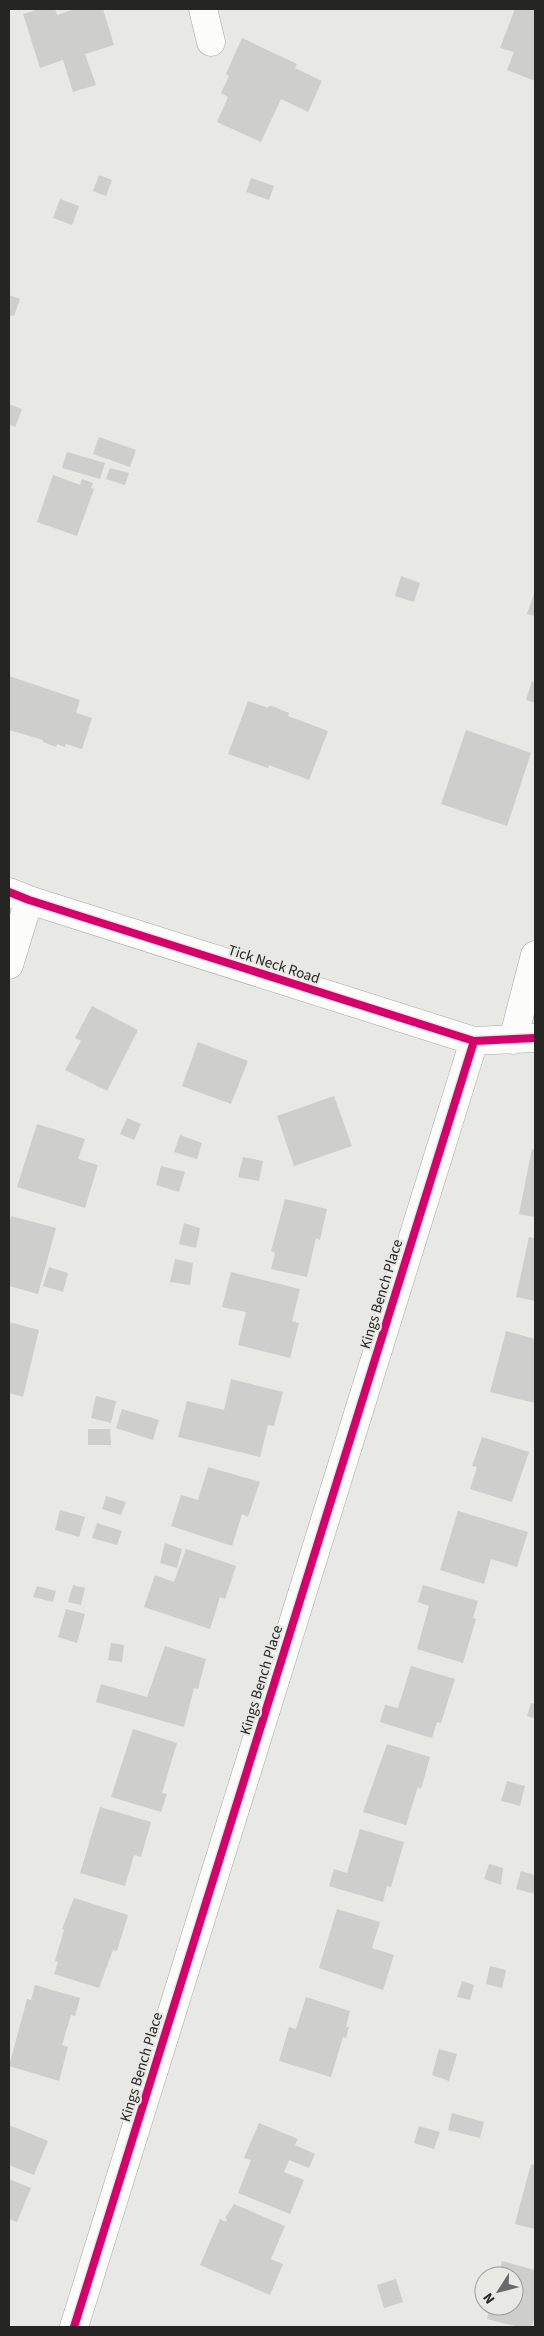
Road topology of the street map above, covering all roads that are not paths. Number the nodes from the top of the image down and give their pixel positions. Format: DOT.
graph roads {
  1 [pos="203,9"];
  2 [pos="211,42"];
  3 [pos="19,896"];
  4 [pos="535,955"];
  5 [pos="9,965"];
  6 [pos="524,1039"];
  7 [pos="474,1042"];
  8 [pos="74,2327"];
  1 -- 2 [label="street"];
  3 -- 5 [label="street"];
  3 -- 7 [label="street, Tick Neck Road"];
  4 -- 6 [label="street"];
  6 -- 7 [label="street, Tick Neck Road"];
  7 -- 8 [label="street, Kings Bench Place"];
}
